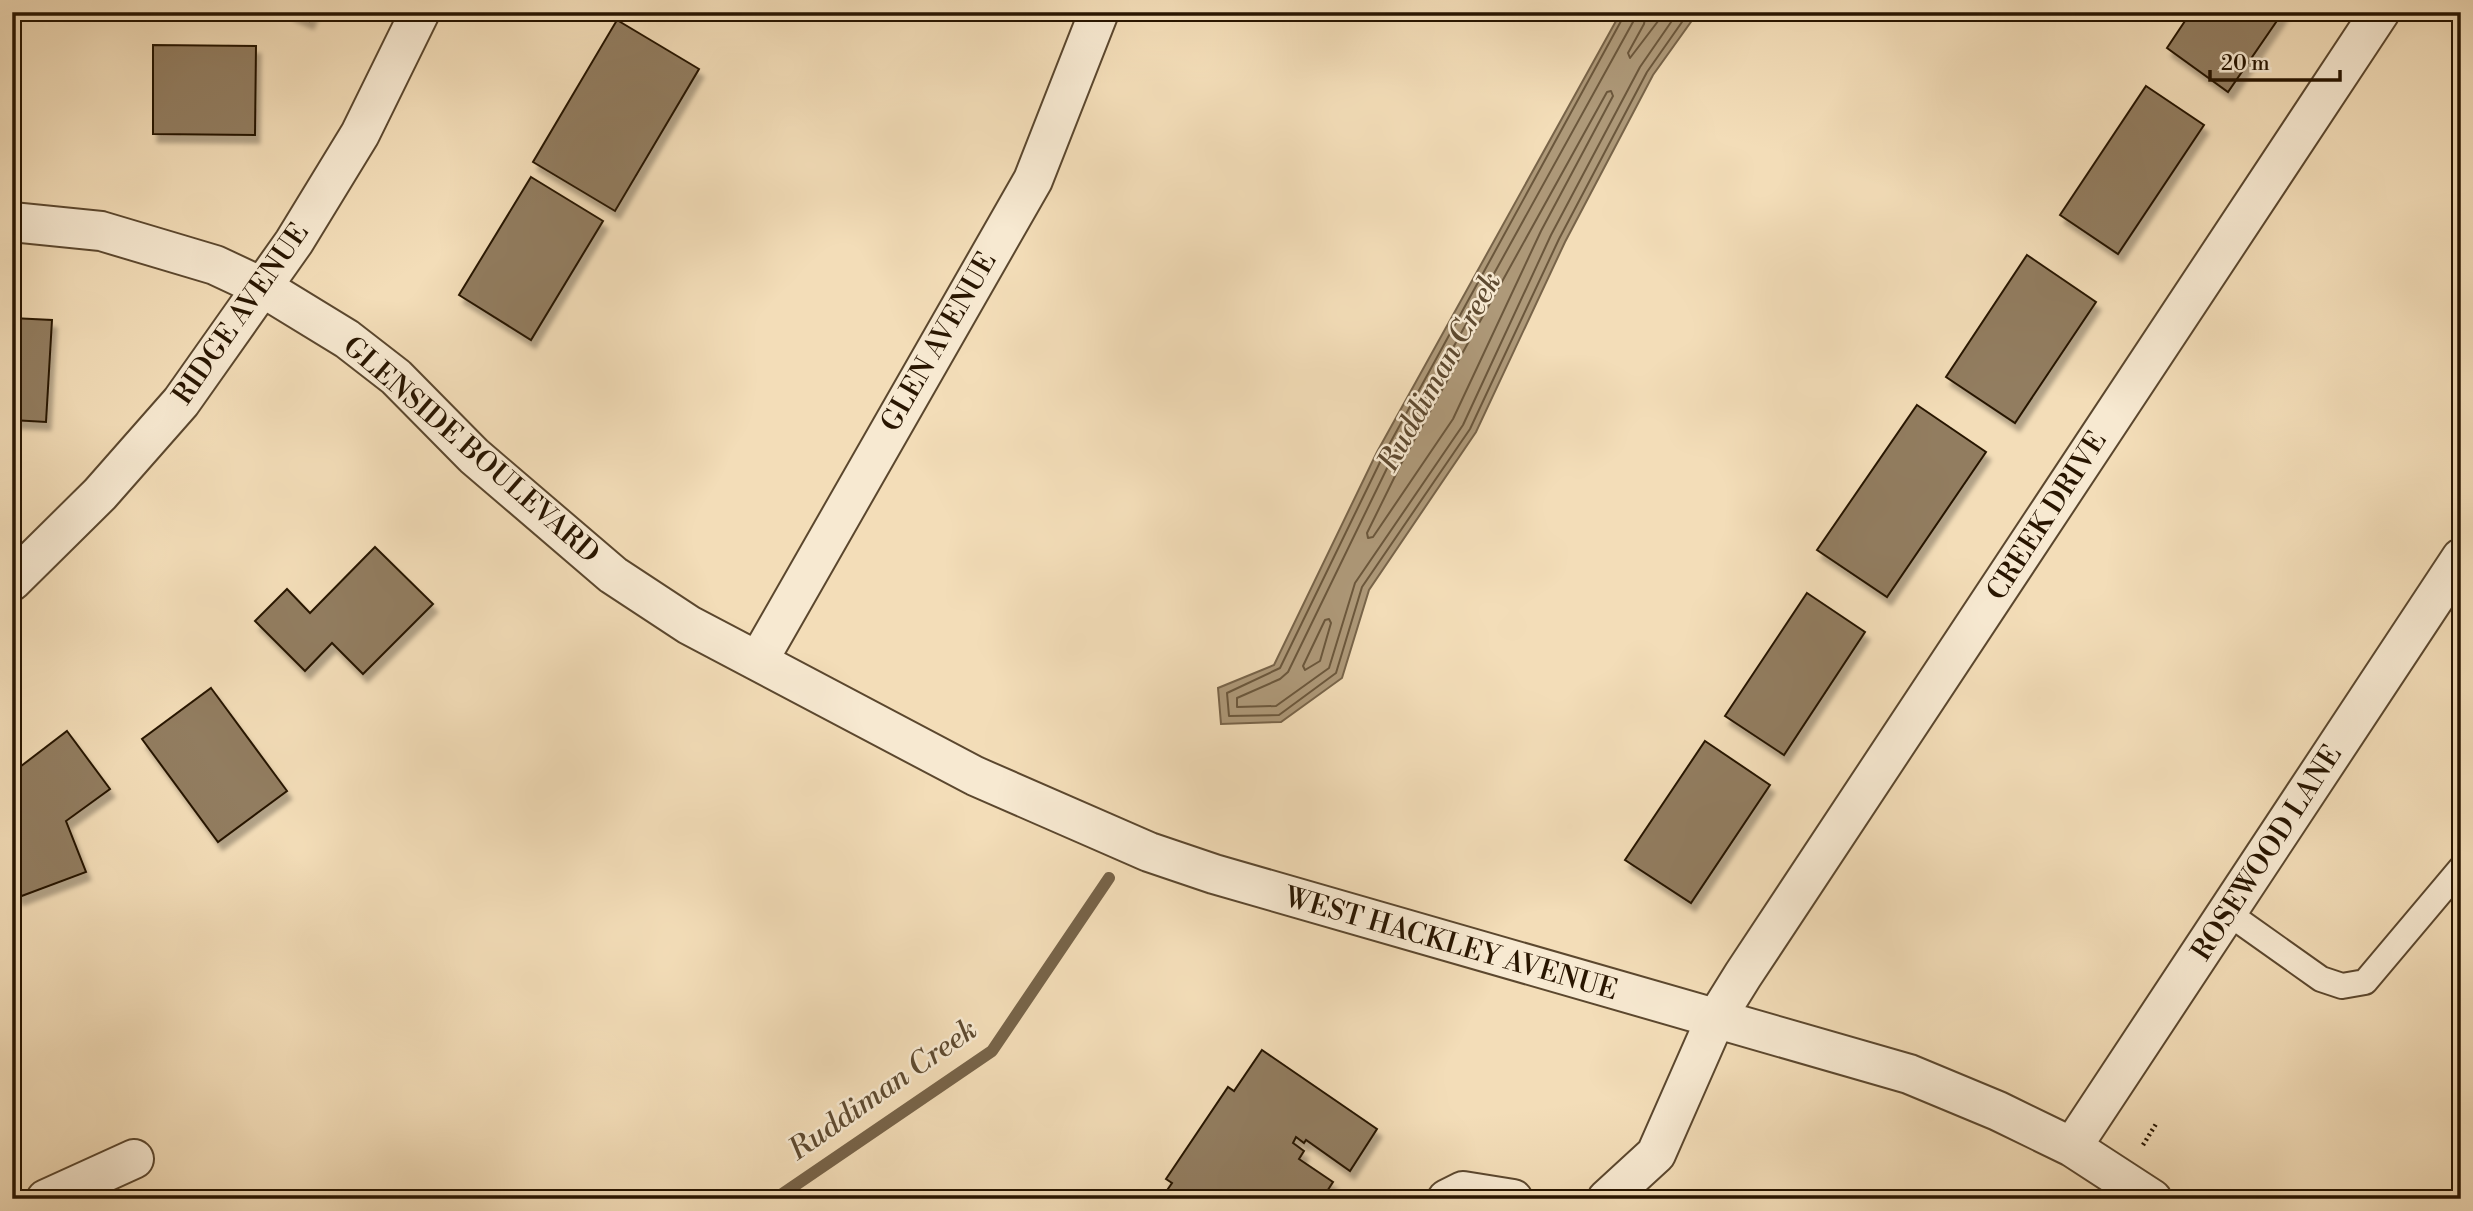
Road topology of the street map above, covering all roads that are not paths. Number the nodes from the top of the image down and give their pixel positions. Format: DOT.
graph roads {
  1 [pos="420,12"];
  2 [pos="1099,12"];
  3 [pos="2380,12"];
  4 [pos="12,222"];
  5 [pos="262,287"];
  6 [pos="2461,558"];
  7 [pos="12,581"];
  8 [pos="758,661"];
  9 [pos="2461,868"];
  10 [pos="2228,912"];
  11 [pos="1715,1020"];
  12 [pos="2072,1147"];
  13 [pos="134,1158"];
  14 [pos="46,1199"];
  15 [pos="1447,1199"];
  16 [pos="1513,1199"];
  17 [pos="1607,1199"];
  18 [pos="2152,1199"];
  1 -- 5 [label="street, RIDGE AVENUE"];
  2 -- 8 [label="street, GLEN AVENUE"];
  3 -- 11 [label="street, CREEK DRIVE"];
  4 -- 5 [label="street, GLENSIDE BOULEVARD"];
  5 -- 7 [label="street, RIDGE AVENUE"];
  5 -- 8 [label="street, GLENSIDE BOULEVARD"];
  6 -- 10 [label="street, ROSEWOOD LANE"];
  8 -- 11 [label="street, WEST HACKLEY AVENUE"];
  9 -- 10 [label="lane"];
  10 -- 12 [label="street, ROSEWOOD LANE"];
  11 -- 12 [label="street, WEST HACKLEY AVENUE"];
  11 -- 17 [label="street, CREEK DRIVE"];
  12 -- 18 [label="street, WEST HACKLEY AVENUE"];
  13 -- 14 [label="street"];
  15 -- 16 [label="street"];
}
